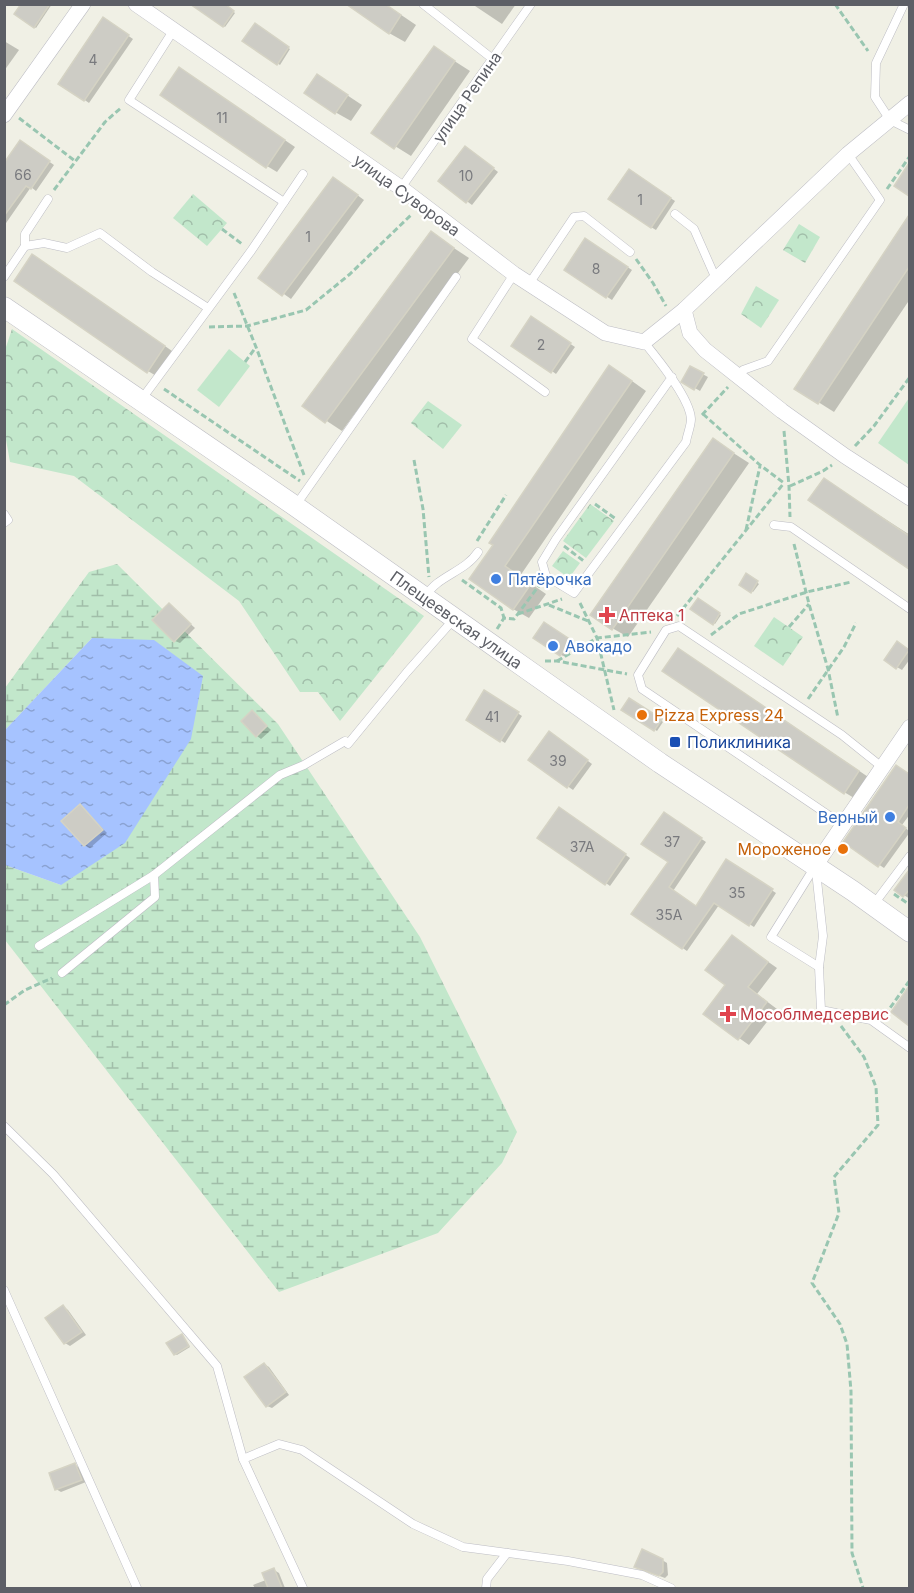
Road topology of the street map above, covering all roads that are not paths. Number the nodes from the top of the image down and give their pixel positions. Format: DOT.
graph roads {
  1 [pos="83,4"];
  2 [pos="136,4"];
  3 [pos="423,4"];
  4 [pos="531,4"];
  5 [pos="904,4"];
  6 [pos="173,31"];
  7 [pos="494,60"];
  8 [pos="909,103"];
  9 [pos="6,112"];
  10 [pos="890,120"];
  11 [pos="909,130"];
  12 [pos="848,154"];
  13 [pos="303,174"];
  14 [pos="401,188"];
  15 [pos="48,199"];
  16 [pos="284,202"];
  17 [pos="675,214"];
  18 [pos="25,246"];
  19 [pos="630,252"];
  20 [pos="514,274"];
  21 [pos="4,277"];
  22 [pos="456,277"];
  23 [pos="716,281"];
  24 [pos="529,284"];
  25 [pos="4,307"];
  26 [pos="208,308"];
  27 [pos="678,314"];
  28 [pos="644,342"];
  29 [pos="737,376"];
  30 [pos="672,377"];
  31 [pos="545,393"];
  32 [pos="140,401"];
  33 [pos="909,498"];
  34 [pos="295,506"];
  35 [pos="4,514"];
  36 [pos="4,523"];
  37 [pos="774,525"];
  38 [pos="478,552"];
  39 [pos="428,592"];
  40 [pos="909,609"];
  41 [pos="455,618"];
  42 [pos="909,727"];
  43 [pos="882,767"];
  44 [pos="843,825"];
  45 [pos="909,856"];
  46 [pos="815,866"];
  47 [pos="154,875"];
  48 [pos="878,899"];
  49 [pos="909,932"];
  50 [pos="39,946"];
  51 [pos="819,967"];
  52 [pos="62,973"];
  53 [pos="909,1048"];
  54 [pos="4,1126"];
  55 [pos="4,1290"];
  56 [pos="243,1459"];
  57 [pos="507,1553"];
  58 [pos="137,1588"];
  59 [pos="303,1588"];
  60 [pos="486,1588"];
  61 [pos="671,1588"];
  1 -- 9 [label="street"];
  2 -- 6 [label="street, улица Суворова"];
  3 -- 7 [label="lane"];
  4 -- 7 [label="lane, улица Репина"];
  5 -- 10 [label="lane"];
  6 -- 14 [label="street, улица Суворова"];
  6 -- 16 [label="lane"];
  7 -- 14 [label="lane, улица Репина"];
  8 -- 10 [label="street"];
  10 -- 11 [label="lane"];
  10 -- 12 [label="street"];
  12 -- 23 [label="street"];
  12 -- 29 [label="lane"];
  13 -- 16 [label="lane"];
  14 -- 20 [label="street, улица Суворова"];
  15 -- 18 [label="lane"];
  16 -- 26 [label="lane"];
  17 -- 23 [label="lane"];
  18 -- 21 [label="lane"];
  18 -- 26 [label="lane"];
  19 -- 24 [label="lane"];
  20 -- 24 [label="street, улица Суворова"];
  20 -- 31 [label="lane"];
  22 -- 34 [label="lane"];
  23 -- 27 [label="street"];
  24 -- 28 [label="street, улица Суворова"];
  25 -- 32 [label="street, Плещеевская улица"];
  26 -- 32 [label="lane"];
  27 -- 28 [label="street"];
  27 -- 29 [label="street"];
  28 -- 30 [label="lane"];
  29 -- 33 [label="street"];
  30 -- 30 [label="lane"];
  32 -- 34 [label="street, Плещеевская улица"];
  34 -- 39 [label="street, Плещеевская улица"];
  35 -- 36 [label="lane"];
  37 -- 40 [label="lane"];
  38 -- 39 [label="lane"];
  39 -- 41 [label="street, Плещеевская улица"];
  41 -- 46 [label="street, Плещеевская улица"];
  41 -- 47 [label="lane"];
  42 -- 43 [label="street"];
  43 -- 44 [label="street"];
  43 -- 44 [label="lane"];
  44 -- 46 [label="street"];
  45 -- 48 [label="lane"];
  46 -- 48 [label="street, Плещеевская улица"];
  46 -- 51 [label="lane"];
  46 -- 51 [label="lane"];
  47 -- 50 [label="lane"];
  47 -- 52 [label="lane"];
  48 -- 49 [label="street, Плещеевская улица"];
  51 -- 53 [label="lane"];
  54 -- 56 [label="lane"];
  55 -- 58 [label="lane"];
  56 -- 57 [label="lane"];
  56 -- 59 [label="lane"];
  57 -- 60 [label="lane"];
  57 -- 61 [label="lane"];
}
